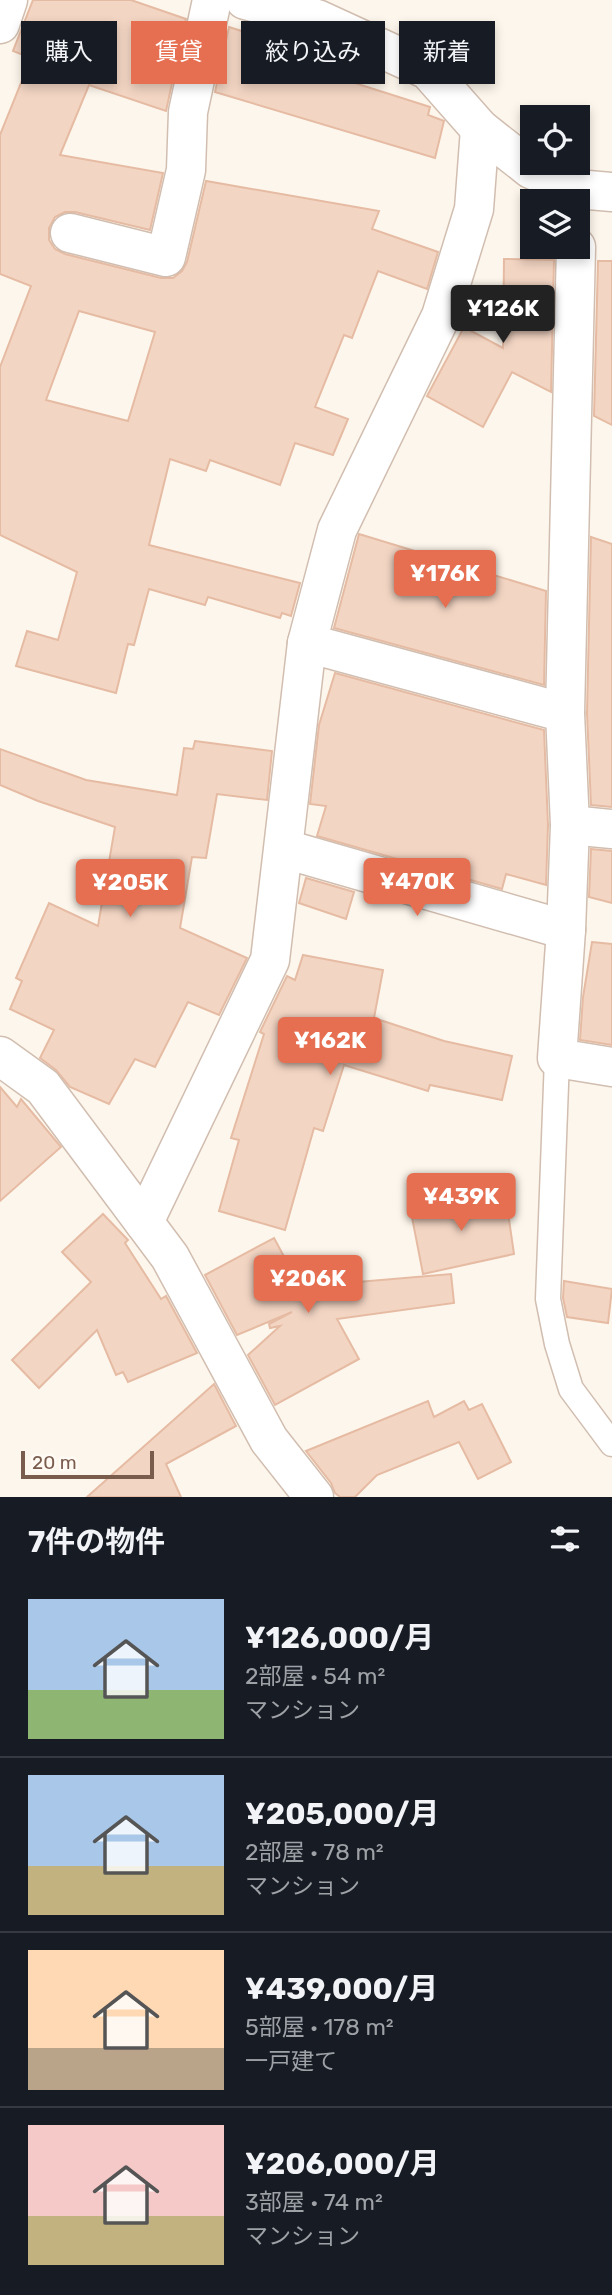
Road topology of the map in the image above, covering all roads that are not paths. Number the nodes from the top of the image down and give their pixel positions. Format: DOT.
graph roads {
  1 [pos="8,0"];
  2 [pos="212,0"];
  3 [pos="245,0"];
  4 [pos="0,24"];
  5 [pos="480,129"];
  6 [pos="577,189"];
  7 [pos="70,233"];
  8 [pos="576,259"];
  9 [pos="307,643"];
  10 [pos="565,713"];
  11 [pos="570,825"];
  12 [pos="612,830"];
  13 [pos="285,849"];
  14 [pos="566,930"];
  15 [pos="0,1056"];
  16 [pos="557,1058"];
  17 [pos="612,1067"];
  18 [pos="144,1222"];
  19 [pos="612,1444"];
  20 [pos="314,1497"];
  1 -- 4 [label="street"];
  2 -- 7 [label="street"];
  3 -- 5 [label="street"];
  5 -- 6 [label="street"];
  5 -- 9 [label="street"];
  8 -- 10 [label="street"];
  9 -- 10 [label="street"];
  9 -- 13 [label="street"];
  10 -- 11 [label="street"];
  11 -- 12 [label="street"];
  11 -- 14 [label="street"];
  13 -- 14 [label="street"];
  13 -- 18 [label="street"];
  14 -- 16 [label="street"];
  15 -- 18 [label="street"];
  16 -- 17 [label="street"];
  16 -- 19 [label="lane"];
  18 -- 20 [label="street"];
}
